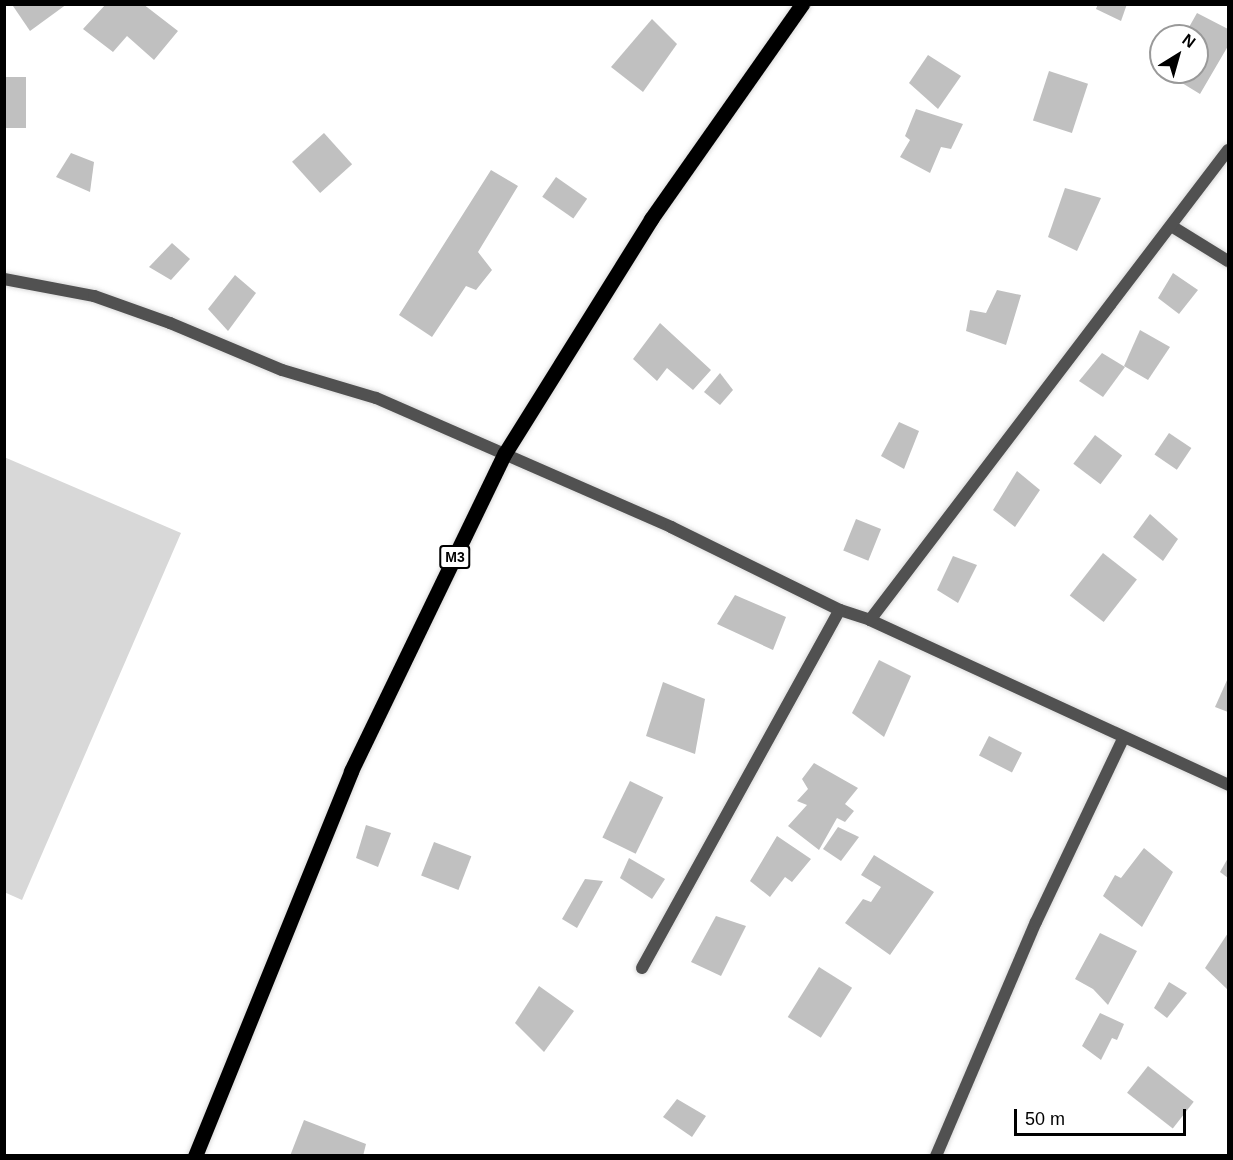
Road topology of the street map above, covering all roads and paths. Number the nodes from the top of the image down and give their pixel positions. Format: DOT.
graph roads {
  1 [pos="802,4"];
  2 [pos="1228,150"];
  3 [pos="1173,227"];
  4 [pos="1228,261"];
  5 [pos="4,279"];
  6 [pos="504,453"];
  7 [pos="840,610"];
  8 [pos="870,620"];
  9 [pos="1123,739"];
  10 [pos="1228,786"];
  11 [pos="642,968"];
  12 [pos="195,1155"];
  13 [pos="936,1155"];
  1 -- 6 [label="main road, M3"];
  2 -- 3 [label="street"];
  3 -- 4 [label="street"];
  3 -- 8 [label="street"];
  5 -- 6 [label="street"];
  6 -- 7 [label="street"];
  6 -- 12 [label="main road, M3"];
  7 -- 8 [label="street"];
  7 -- 11 [label="street"];
  8 -- 9 [label="street"];
  9 -- 10 [label="street"];
  9 -- 13 [label="street"];
}
